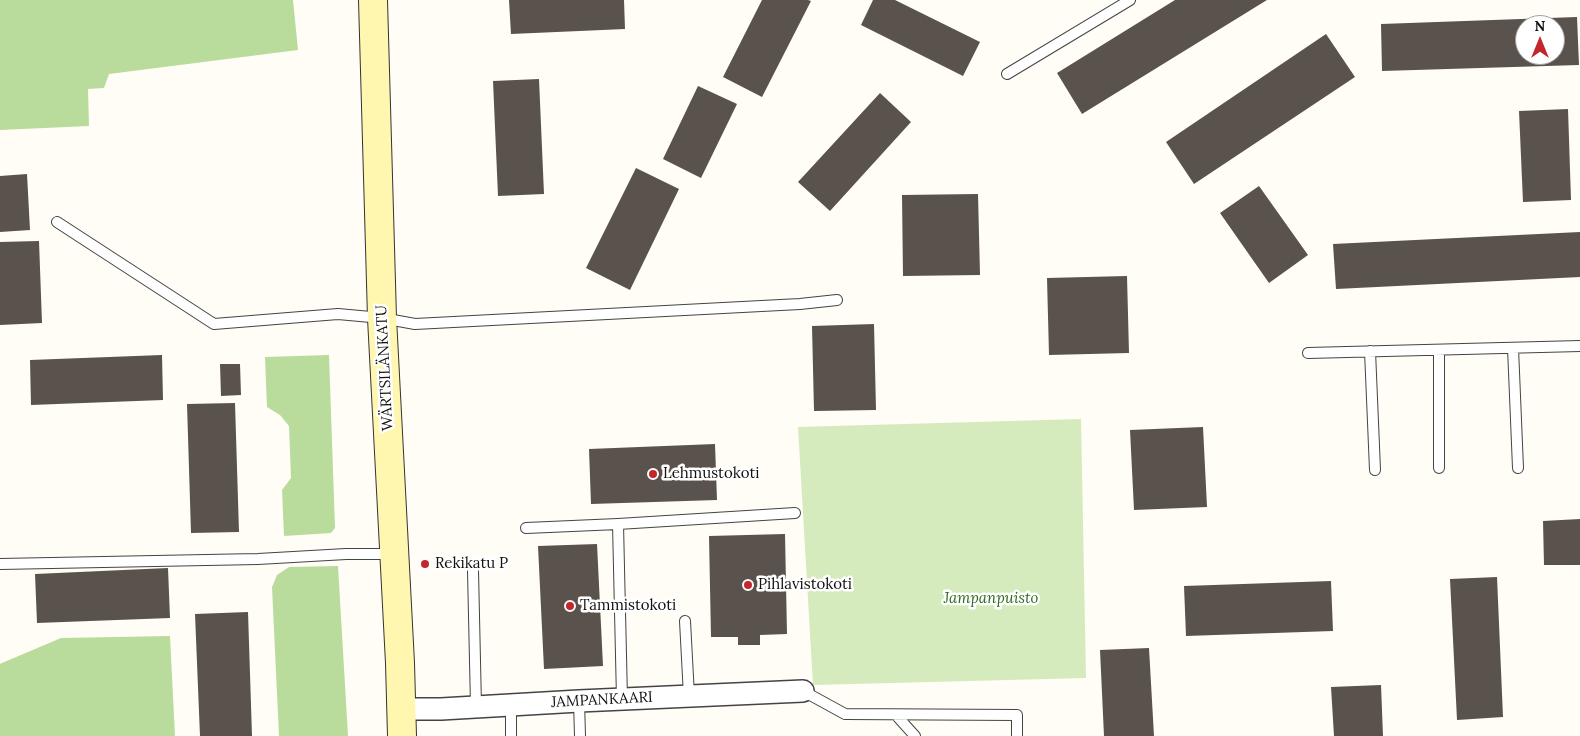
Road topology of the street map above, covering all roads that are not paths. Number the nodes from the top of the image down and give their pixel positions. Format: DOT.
graph roads {
  1 [pos="373,0"];
  2 [pos="1130,0"];
  3 [pos="1007,74"];
  4 [pos="57,222"];
  5 [pos="836,300"];
  6 [pos="382,318"];
  7 [pos="1580,346"];
  8 [pos="1513,348"];
  9 [pos="1438,350"];
  10 [pos="1370,352"];
  11 [pos="1308,353"];
  12 [pos="1439,468"];
  13 [pos="1518,468"];
  14 [pos="1375,470"];
  15 [pos="795,513"];
  16 [pos="618,524"];
  17 [pos="526,528"];
  18 [pos="395,554"];
  19 [pos="0,564"];
  20 [pos="473,571"];
  21 [pos="685,621"];
  22 [pos="803,691"];
  23 [pos="689,696"];
  24 [pos="622,699"];
  25 [pos="579,701"];
  26 [pos="510,704"];
  27 [pos="476,706"];
  28 [pos="402,709"];
  29 [pos="896,715"];
  30 [pos="402,736"];
  31 [pos="511,736"];
  32 [pos="580,736"];
  33 [pos="915,736"];
  34 [pos="1017,736"];
  1 -- 6 [label="street, WÄRTSILÄNKATU"];
  2 -- 3 [label="lane"];
  4 -- 6 [label="lane"];
  5 -- 6 [label="lane"];
  6 -- 18 [label="street, WÄRTSILÄNKATU"];
  7 -- 8 [label="lane"];
  8 -- 9 [label="lane"];
  8 -- 13 [label="lane"];
  9 -- 10 [label="lane"];
  9 -- 12 [label="lane"];
  10 -- 11 [label="lane"];
  10 -- 14 [label="lane"];
  15 -- 16 [label="lane"];
  16 -- 17 [label="lane"];
  16 -- 24 [label="lane"];
  18 -- 19 [label="lane"];
  18 -- 28 [label="street, WÄRTSILÄNKATU"];
  20 -- 27 [label="lane"];
  21 -- 23 [label="lane"];
  22 -- 23 [label="street, JAMPANKAARI"];
  22 -- 29 [label="lane"];
  23 -- 24 [label="street, JAMPANKAARI"];
  24 -- 25 [label="street, JAMPANKAARI"];
  25 -- 26 [label="street, JAMPANKAARI"];
  25 -- 32 [label="lane"];
  26 -- 27 [label="street, JAMPANKAARI"];
  26 -- 31 [label="lane"];
  27 -- 28 [label="street, JAMPANKAARI"];
  28 -- 30 [label="street, WÄRTSILÄNKATU"];
  29 -- 33 [label="lane"];
  29 -- 34 [label="lane"];
}
